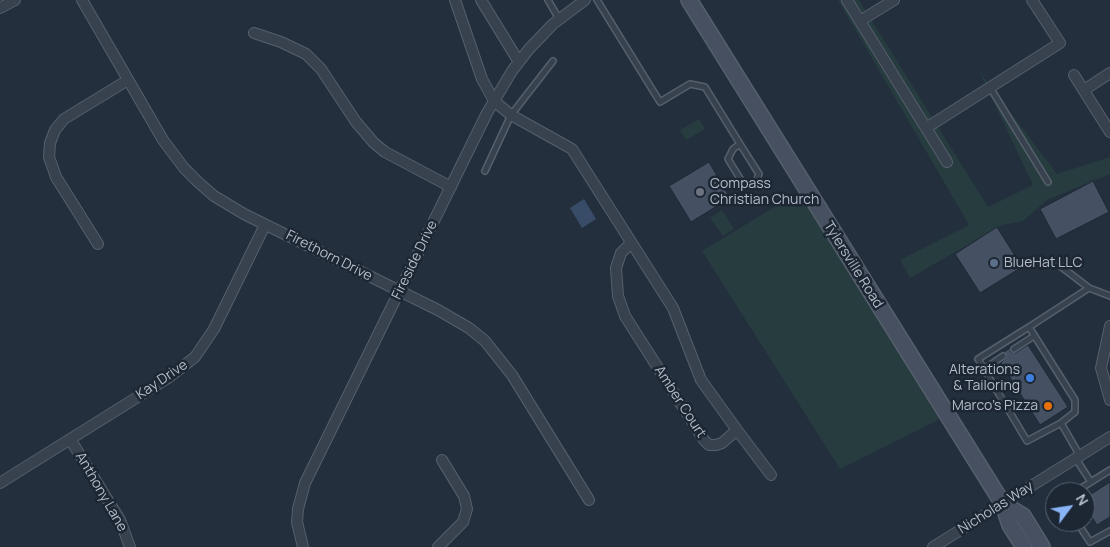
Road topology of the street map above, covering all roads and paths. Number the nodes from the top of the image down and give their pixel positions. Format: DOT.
graph roads {
  1 [pos="15,0"];
  2 [pos="82,0"];
  3 [pos="455,0"];
  4 [pos="481,0"];
  5 [pos="548,0"];
  6 [pos="584,0"];
  7 [pos="597,0"];
  8 [pos="689,0"];
  9 [pos="847,0"];
  10 [pos="894,0"];
  11 [pos="1032,0"];
  12 [pos="0,8"];
  13 [pos="560,19"];
  14 [pos="860,21"];
  15 [pos="254,33"];
  16 [pos="554,61"];
  17 [pos="519,62"];
  18 [pos="1110,73"];
  19 [pos="1074,75"];
  20 [pos="128,80"];
  21 [pos="991,88"];
  22 [pos="1084,90"];
  23 [pos="494,101"];
  24 [pos="511,115"];
  25 [pos="926,128"];
  26 [pos="1110,132"];
  27 [pos="740,144"];
  28 [pos="947,162"];
  29 [pos="484,171"];
  30 [pos="1048,182"];
  31 [pos="451,187"];
  32 [pos="266,224"];
  33 [pos="98,244"];
  34 [pos="630,244"];
  35 [pos="1055,262"];
  36 [pos="1089,288"];
  37 [pos="399,291"];
  38 [pos="1110,296"];
  39 [pos="1110,326"];
  40 [pos="1029,327"];
  41 [pos="1034,336"];
  42 [pos="1014,349"];
  43 [pos="1104,353"];
  44 [pos="1002,356"];
  45 [pos="984,369"];
  46 [pos="1110,370"];
  47 [pos="1110,400"];
  48 [pos="1061,423"];
  49 [pos="737,430"];
  50 [pos="1110,437"];
  51 [pos="70,439"];
  52 [pos="1078,457"];
  53 [pos="442,460"];
  54 [pos="1109,471"];
  55 [pos="772,476"];
  56 [pos="1091,482"];
  57 [pos="0,483"];
  58 [pos="589,500"];
  59 [pos="1003,504"];
  60 [pos="1110,531"];
  61 [pos="1084,532"];
  62 [pos="130,547"];
  63 [pos="303,547"];
  64 [pos="438,547"];
  65 [pos="932,547"];
  66 [pos="1024,547"];
  67 [pos="1042,547"];
  1 -- 12 [label="street"];
  2 -- 20 [label="street, Firethorn Drive"];
  3 -- 23 [label="street"];
  4 -- 17 [label="street"];
  5 -- 13 [label="lane"];
  6 -- 13 [label="street, Fireside Drive"];
  7 -- 27 [label="lane"];
  8 -- 59 [label="main road, Tylersville Road"];
  9 -- 14 [label="street"];
  10 -- 14 [label="street"];
  11 -- 21 [label="street"];
  13 -- 17 [label="street, Fireside Drive"];
  14 -- 25 [label="street"];
  15 -- 31 [label="street"];
  16 -- 24 [label="lane"];
  17 -- 23 [label="street, Fireside Drive"];
  18 -- 22 [label="street"];
  19 -- 22 [label="street"];
  20 -- 32 [label="street, Firethorn Drive"];
  20 -- 33 [label="street"];
  21 -- 25 [label="street"];
  21 -- 30 [label="lane"];
  22 -- 26 [label="street"];
  23 -- 24 [label="street"];
  23 -- 31 [label="street, Fireside Drive"];
  24 -- 29 [label="lane"];
  24 -- 34 [label="street"];
  25 -- 28 [label="street"];
  27 -- 27 [label="lane"];
  31 -- 37 [label="street, Fireside Drive"];
  32 -- 37 [label="street, Firethorn Drive"];
  32 -- 51 [label="street, Kay Drive"];
  34 -- 49 [label="street"];
  34 -- 49 [label="street, Amber Court"];
  35 -- 36 [label="lane"];
  36 -- 38 [label="lane"];
  36 -- 40 [label="lane"];
  37 -- 58 [label="street, Firethorn Drive"];
  37 -- 63 [label="street, Fireside Drive"];
  39 -- 43 [label="street"];
  40 -- 41 [label="lane"];
  40 -- 45 [label="lane"];
  41 -- 42 [label="lane"];
  41 -- 48 [label="lane"];
  43 -- 46 [label="street"];
  43 -- 47 [label="street"];
  44 -- 45 [label="lane"];
  45 -- 48 [label="lane"];
  48 -- 52 [label="lane"];
  49 -- 55 [label="street"];
  50 -- 52 [label="street, Nicholas Way"];
  51 -- 57 [label="street, Kay Drive"];
  51 -- 62 [label="street, Anthony Lane"];
  52 -- 56 [label="lane"];
  52 -- 59 [label="street, Nicholas Way"];
  53 -- 64 [label="street"];
  54 -- 56 [label="lane"];
  59 -- 65 [label="street, Nicholas Way"];
  59 -- 66 [label="main road, Tylersville Road"];
  59 -- 67 [label="main road, Tylersville Road"];
  60 -- 61 [label="lane"];
}
